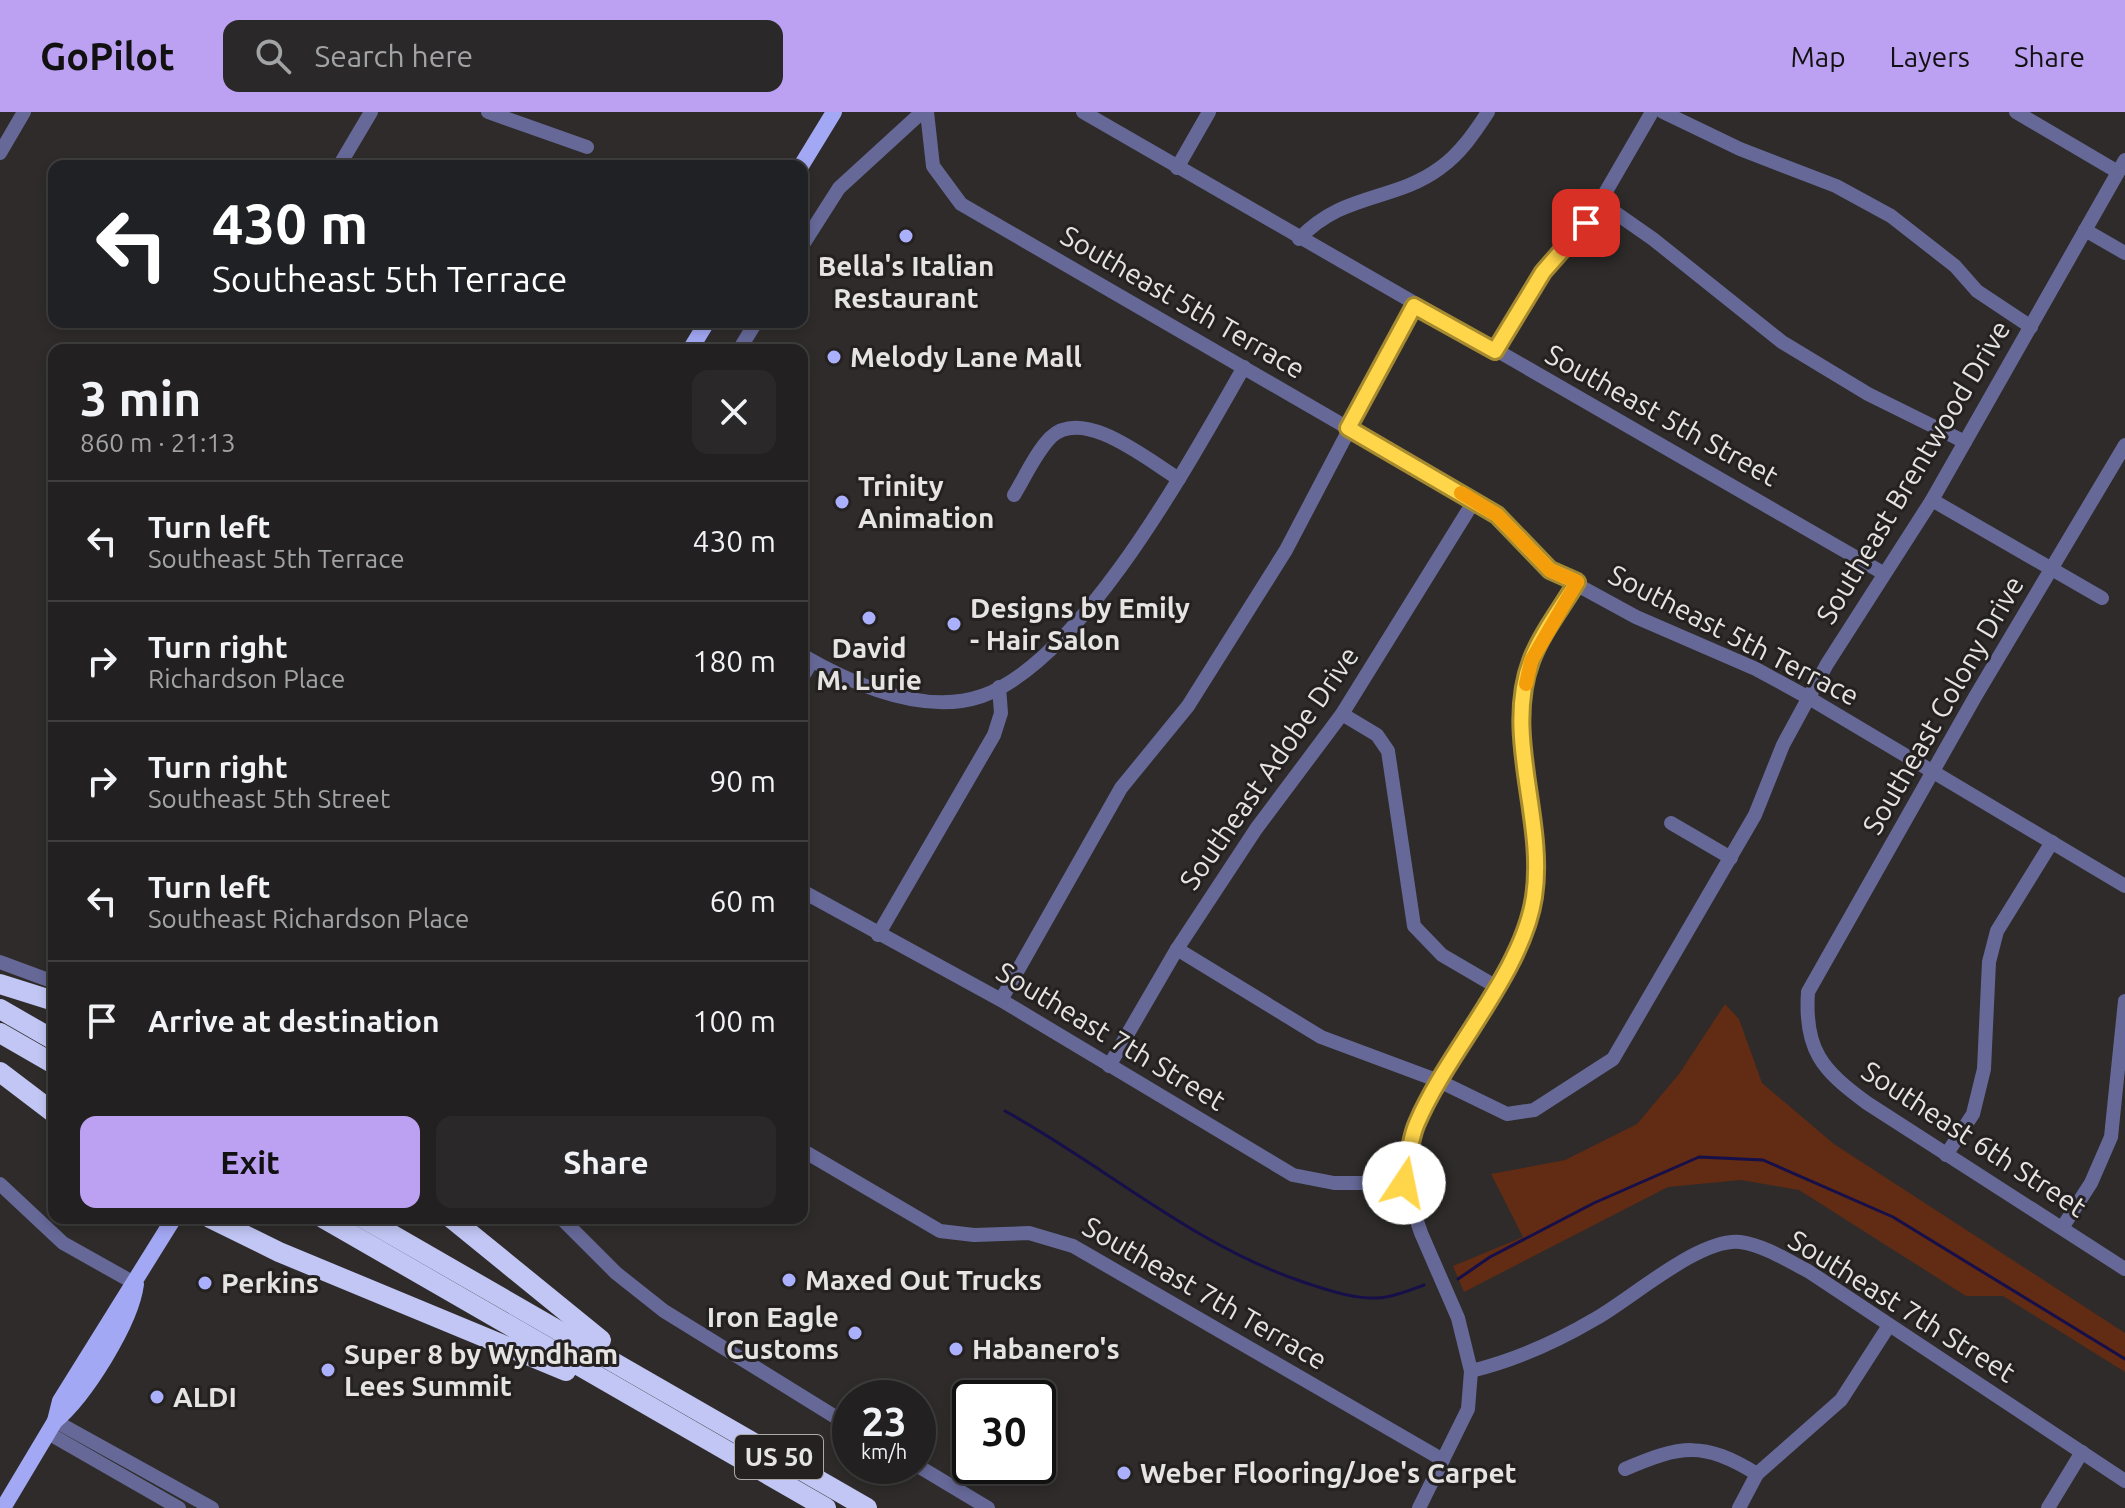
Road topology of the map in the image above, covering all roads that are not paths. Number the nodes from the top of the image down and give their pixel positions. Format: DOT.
graph roads {
  1 [pos="24,112"];
  2 [pos="371,112"];
  3 [pos="488,112"];
  4 [pos="834,112"];
  5 [pos="924,112"];
  6 [pos="1083,112"];
  7 [pos="1209,112"];
  8 [pos="1488,112"];
  9 [pos="1652,112"];
  10 [pos="1663,112"];
  11 [pos="2016,112"];
  12 [pos="587,147"];
  13 [pos="0,153"];
  14 [pos="343,160"];
  15 [pos="805,160"];
  16 [pos="2122,166"];
  17 [pos="1177,168"];
  18 [pos="1600,202"];
  19 [pos="2085,230"];
  20 [pos="808,237"];
  21 [pos="1299,239"];
  22 [pos="2125,253"];
  23 [pos="1414,306"];
  24 [pos="2031,327"];
  25 [pos="1495,351"];
  26 [pos="1244,367"];
  27 [pos="1348,428"];
  28 [pos="1965,442"];
  29 [pos="2125,447"];
  30 [pos="1179,479"];
  31 [pos="1014,495"];
  32 [pos="1932,500"];
  33 [pos="1474,501"];
  34 [pos="2052,570"];
  35 [pos="1883,573"];
  36 [pos="1577,582"];
  37 [pos="2102,598"];
  38 [pos="808,658"];
  39 [pos="999,687"];
  40 [pos="1809,698"];
  41 [pos="1342,714"];
  42 [pos="1935,773"];
  43 [pos="1671,823"];
  44 [pos="2052,842"];
  45 [pos="1731,858"];
  46 [pos="2125,886"];
  47 [pos="808,894"];
  48 [pos="878,935"];
  49 [pos="1177,949"];
  50 [pos="0,962"];
  51 [pos="48,980"];
  52 [pos="0,984"];
  53 [pos="1495,986"];
  54 [pos="1808,992"];
  55 [pos="48,999"];
  56 [pos="1001,1000"];
  57 [pos="2125,1001"];
  58 [pos="0,1009"];
  59 [pos="0,1033"];
  60 [pos="48,1037"];
  61 [pos="48,1061"];
  62 [pos="1109,1066"];
  63 [pos="0,1072"];
  64 [pos="1439,1081"];
  65 [pos="48,1108"];
  66 [pos="808,1154"];
  67 [pos="1946,1155"];
  68 [pos="1404,1183"];
  69 [pos="0,1184"];
  70 [pos="171,1224"];
  71 [pos="222,1224"];
  72 [pos="333,1224"];
  73 [pos="373,1224"];
  74 [pos="458,1224"];
  75 [pos="567,1224"];
  76 [pos="2062,1228"];
  77 [pos="2125,1269"];
  78 [pos="136,1284"];
  79 [pos="1888,1327"];
  80 [pos="1471,1371"];
  81 [pos="691,1406"];
  82 [pos="832,1415"];
  83 [pos="51,1427"];
  84 [pos="716,1444"];
  85 [pos="2082,1452"];
  86 [pos="1443,1460"];
  87 [pos="1625,1469"];
  88 [pos="1757,1474"];
  89 [pos="936,1477"];
  90 [pos="2125,1481"];
  91 [pos="1420,1507"];
  92 [pos="3,1508"];
  93 [pos="179,1508"];
  94 [pos="212,1508"];
  95 [pos="826,1508"];
  96 [pos="867,1508"];
  97 [pos="988,1508"];
  98 [pos="1739,1508"];
  99 [pos="2048,1508"];
  1 -- 13 [label="street"];
  2 -- 14 [label="street"];
  3 -- 12 [label="street"];
  4 -- 15 [label="main road"];
  5 -- 20 [label="street"];
  5 -- 26 [label="street, Southeast 5th Terrace"];
  6 -- 17 [label="street, Southeast 5th Street"];
  7 -- 17 [label="street"];
  8 -- 21 [label="street"];
  9 -- 18 [label="street"];
  10 -- 24 [label="street"];
  11 -- 16 [label="street"];
  16 -- 19 [label="street, Southeast Brentwood Drive"];
  17 -- 21 [label="street, Southeast 5th Street"];
  18 -- 25 [label="street"];
  18 -- 28 [label="street"];
  19 -- 22 [label="street"];
  19 -- 24 [label="street, Southeast Brentwood Drive"];
  21 -- 23 [label="street, Southeast 5th Street"];
  23 -- 25 [label="street, Southeast 5th Street"];
  23 -- 27 [label="street"];
  24 -- 28 [label="street, Southeast Brentwood Drive"];
  25 -- 35 [label="street, Southeast 5th Street"];
  26 -- 27 [label="street, Southeast 5th Terrace"];
  26 -- 30 [label="street"];
  27 -- 33 [label="street, Southeast 5th Terrace"];
  27 -- 56 [label="street"];
  28 -- 32 [label="street, Southeast Brentwood Drive"];
  29 -- 34 [label="street, Southeast Colony Drive"];
  30 -- 31 [label="street"];
  30 -- 39 [label="street"];
  32 -- 34 [label="street"];
  32 -- 35 [label="street, Southeast Brentwood Drive"];
  33 -- 36 [label="street, Southeast 5th Terrace"];
  33 -- 41 [label="street, Southeast Adobe Drive"];
  34 -- 37 [label="street"];
  34 -- 42 [label="street, Southeast Colony Drive"];
  35 -- 40 [label="street, Southeast Brentwood Drive"];
  36 -- 40 [label="street, Southeast 5th Terrace"];
  36 -- 53 [label="street"];
  38 -- 39 [label="street"];
  39 -- 48 [label="street"];
  40 -- 42 [label="street, Southeast 5th Terrace"];
  40 -- 45 [label="street, Southeast Brentwood Drive"];
  41 -- 49 [label="street, Southeast Adobe Drive"];
  41 -- 53 [label="street"];
  42 -- 44 [label="street, Southeast 5th Terrace"];
  42 -- 54 [label="street, Southeast Colony Drive"];
  43 -- 45 [label="street"];
  44 -- 46 [label="street, Southeast 5th Terrace"];
  44 -- 67 [label="street"];
  45 -- 64 [label="street, Southeast Brentwood Drive"];
  47 -- 48 [label="street, Southeast 7th Street"];
  48 -- 56 [label="street, Southeast 7th Street"];
  49 -- 62 [label="street, Southeast Adobe Drive"];
  49 -- 64 [label="street, Southeast Brentwood Drive"];
  50 -- 51 [label="street"];
  52 -- 55 [label="highway"];
  53 -- 64 [label="street"];
  54 -- 67 [label="street, Southeast 6th Street"];
  56 -- 62 [label="street, Southeast 7th Street"];
  57 -- 76 [label="street"];
  58 -- 60 [label="highway"];
  59 -- 61 [label="highway"];
  62 -- 68 [label="street, Southeast 7th Street"];
  63 -- 65 [label="highway"];
  64 -- 68 [label="street"];
  66 -- 86 [label="street, Southeast 7th Terrace"];
  67 -- 76 [label="street, Southeast 6th Street"];
  68 -- 80 [label="street"];
  69 -- 78 [label="street"];
  70 -- 78 [label="main road"];
  71 -- 84 [label="highway"];
  72 -- 84 [label="highway, US 50"];
  73 -- 81 [label="highway, US 50"];
  74 -- 81 [label="highway"];
  75 -- 82 [label="street"];
  76 -- 77 [label="street, Southeast 6th Street"];
  78 -- 83 [label="main road"];
  79 -- 80 [label="street, Southeast 7th Street"];
  79 -- 85 [label="street, Southeast 7th Street"];
  79 -- 88 [label="street"];
  80 -- 86 [label="street"];
  81 -- 96 [label="highway, US 50"];
  83 -- 92 [label="main road"];
  83 -- 93 [label="street"];
  83 -- 94 [label="street"];
  84 -- 95 [label="highway, US 50"];
  85 -- 90 [label="street, Southeast 7th Street"];
  85 -- 99 [label="street"];
  86 -- 91 [label="street"];
  87 -- 88 [label="street"];
  88 -- 98 [label="street"];
  89 -- 97 [label="street"];
}
